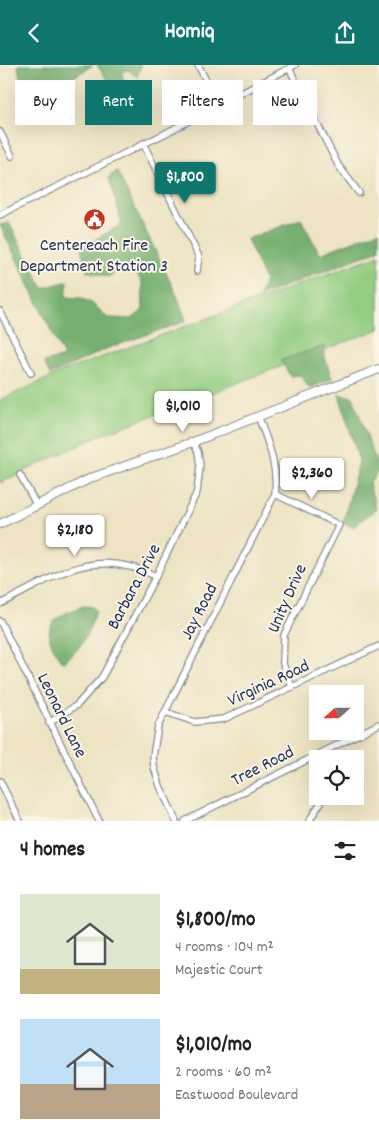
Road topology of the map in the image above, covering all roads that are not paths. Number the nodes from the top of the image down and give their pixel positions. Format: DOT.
graph roads {
  1 [pos="198,65"];
  2 [pos="292,66"];
  3 [pos="206,80"];
  4 [pos="243,92"];
  5 [pos="179,125"];
  6 [pos="0,132"];
  7 [pos="143,143"];
  8 [pos="12,156"];
  9 [pos="359,193"];
  10 [pos="0,215"];
  11 [pos="197,271"];
  12 [pos="0,311"];
  13 [pos="379,369"];
  14 [pos="30,373"];
  15 [pos="258,416"];
  16 [pos="193,442"];
  17 [pos="20,475"];
  18 [pos="275,494"];
  19 [pos="37,506"];
  20 [pos="0,524"];
  21 [pos="156,576"];
  22 [pos="0,604"];
  23 [pos="0,621"];
  24 [pos="379,646"];
  25 [pos="292,687"];
  26 [pos="165,712"];
  27 [pos="49,723"];
  28 [pos="379,724"];
  29 [pos="0,781"];
  30 [pos="319,805"];
  31 [pos="20,821"];
  32 [pos="100,821"];
  33 [pos="176,821"];
  34 [pos="185,821"];
  35 [pos="309,821"];
  1 -- 3 [label="street"];
  2 -- 4 [label="street"];
  2 -- 9 [label="street"];
  5 -- 7 [label="street"];
  6 -- 8 [label="street"];
  7 -- 10 [label="street"];
  7 -- 11 [label="street"];
  12 -- 14 [label="street"];
  13 -- 15 [label="street"];
  15 -- 16 [label="street"];
  15 -- 18 [label="street, Jay Road"];
  16 -- 19 [label="street"];
  16 -- 21 [label="street, Barbara Drive"];
  17 -- 19 [label="street"];
  18 -- 25 [label="street, Unity Drive"];
  18 -- 26 [label="street, Jay Road"];
  19 -- 20 [label="street"];
  21 -- 22 [label="street"];
  21 -- 27 [label="street, Barbara Drive"];
  23 -- 27 [label="street, Leonard Lane"];
  24 -- 25 [label="street, Virginia Road"];
  25 -- 26 [label="street, Virginia Road"];
  26 -- 33 [label="street, Jay Road"];
  27 -- 32 [label="street, Leonard Lane"];
  28 -- 34 [label="street, Tree Road"];
  29 -- 31 [label="street"];
  30 -- 35 [label="street"];
}
